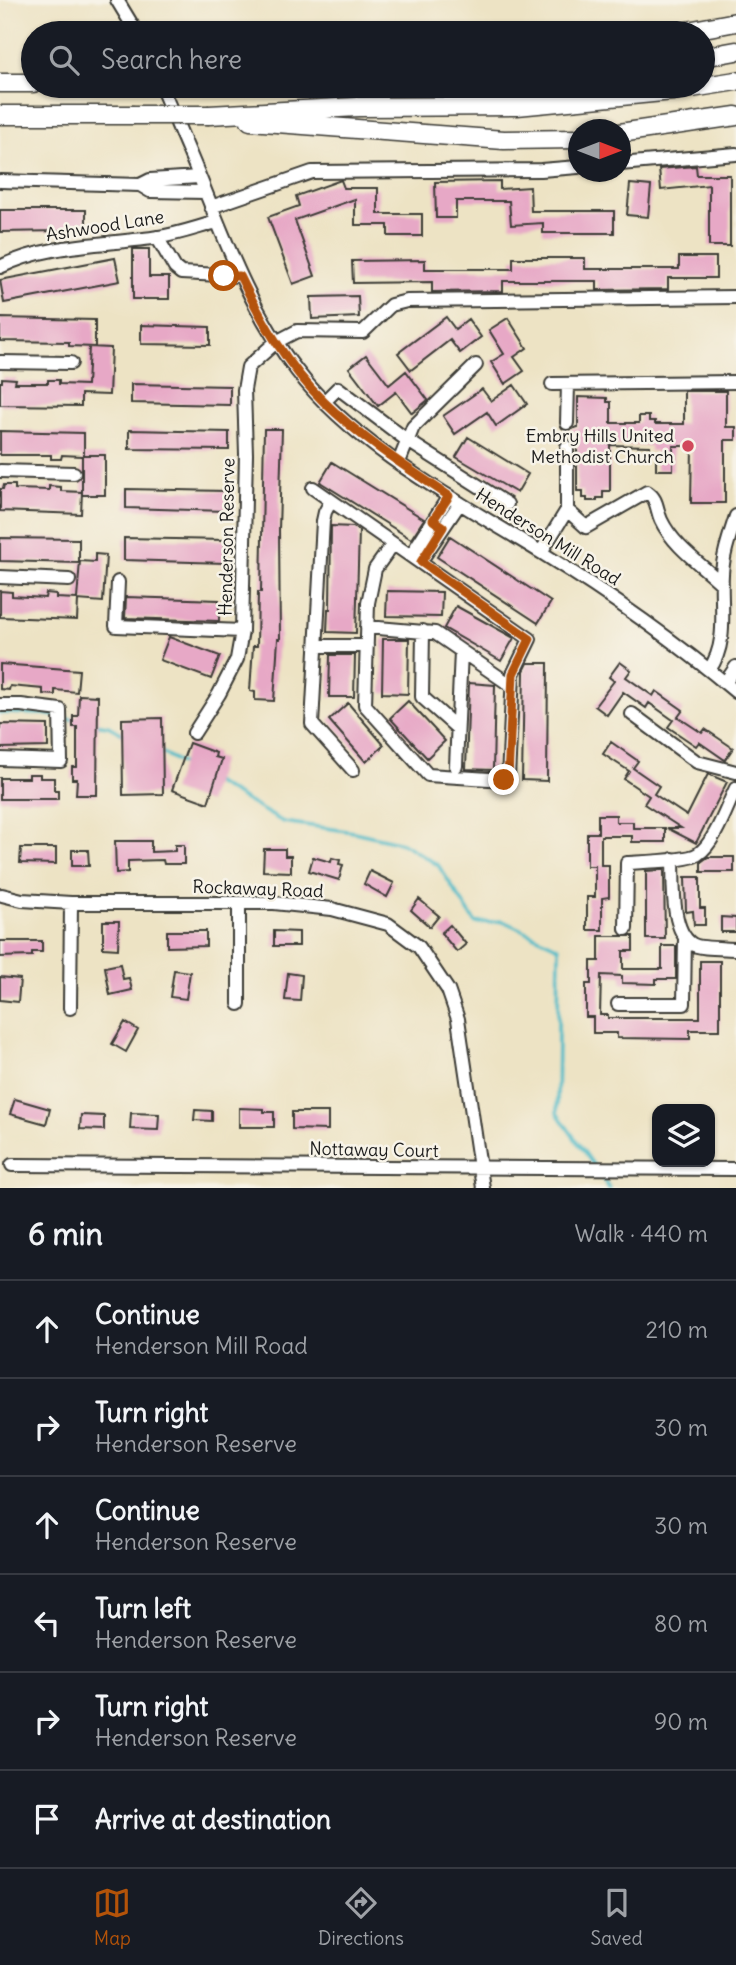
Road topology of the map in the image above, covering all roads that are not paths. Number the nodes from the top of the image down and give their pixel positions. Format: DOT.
graph roads {
  1 [pos="117,0"];
  2 [pos="130,21"];
  3 [pos="736,22"];
  4 [pos="715,26"];
  5 [pos="736,51"];
  6 [pos="715,55"];
  7 [pos="736,80"];
  8 [pos="0,83"];
  9 [pos="21,83"];
  10 [pos="715,83"];
  11 [pos="736,93"];
  12 [pos="715,96"];
  13 [pos="166,98"];
  14 [pos="599,98"];
  15 [pos="697,98"];
  16 [pos="517,106"];
  17 [pos="0,114"];
  18 [pos="209,115"];
  19 [pos="736,116"];
  20 [pos="631,132"];
  21 [pos="568,139"];
  22 [pos="736,154"];
  23 [pos="631,163"];
  24 [pos="568,168"];
  25 [pos="200,177"];
  26 [pos="0,181"];
  27 [pos="139,186"];
  28 [pos="205,192"];
  29 [pos="211,206"];
  30 [pos="217,222"];
  31 [pos="157,237"];
  32 [pos="0,267"];
  33 [pos="240,276"];
  34 [pos="736,298"];
  35 [pos="276,342"];
  36 [pos="0,362"];
  37 [pos="71,363"];
  38 [pos="476,365"];
  39 [pos="736,382"];
  40 [pos="552,384"];
  41 [pos="568,384"];
  42 [pos="324,402"];
  43 [pos="567,423"];
  44 [pos="408,441"];
  45 [pos="567,447"];
  46 [pos="399,462"];
  47 [pos="0,471"];
  48 [pos="74,473"];
  49 [pos="313,488"];
  50 [pos="455,500"];
  51 [pos="331,501"];
  52 [pos="507,504"];
  53 [pos="567,510"];
  54 [pos="736,516"];
  55 [pos="393,544"];
  56 [pos="541,552"];
  57 [pos="416,559"];
  58 [pos="0,577"];
  59 [pos="69,580"];
  60 [pos="118,582"];
  61 [pos="722,584"];
  62 [pos="368,627"];
  63 [pos="242,631"];
  64 [pos="424,631"];
  65 [pos="317,646"];
  66 [pos="367,646"];
  67 [pos="461,651"];
  68 [pos="736,667"];
  69 [pos="709,670"];
  70 [pos="725,683"];
  71 [pos="512,686"];
  72 [pos="736,692"];
  73 [pos="0,705"];
  74 [pos="632,714"];
  75 [pos="457,728"];
  76 [pos="194,733"];
  77 [pos="0,759"];
  78 [pos="456,766"];
  79 [pos="353,770"];
  80 [pos="736,772"];
  81 [pos="736,788"];
  82 [pos="673,859"];
  83 [pos="2,895"];
  84 [pos="71,903"];
  85 [pos="239,903"];
  86 [pos="626,929"];
  87 [pos="685,937"];
  88 [pos="736,949"];
  89 [pos="239,1004"];
  90 [pos="618,1004"];
  91 [pos="70,1008"];
  92 [pos="12,1165"];
  93 [pos="480,1168"];
  94 [pos="736,1169"];
  95 [pos="483,1188"];
  1 -- 2 [label="street"];
  3 -- 4 [label="highway"];
  5 -- 6 [label="highway"];
  7 -- 10 [label="highway"];
  8 -- 9 [label="highway"];
  11 -- 12 [label="highway"];
  13 -- 25 [label="street, Henderson Mill Road"];
  14 -- 16 [label="highway"];
  15 -- 16 [label="highway"];
  16 -- 18 [label="highway"];
  17 -- 18 [label="highway, bridge"];
  18 -- 21 [label="highway"];
  19 -- 20 [label="highway"];
  22 -- 23 [label="street"];
  24 -- 29 [label="street"];
  25 -- 27 [label="street"];
  25 -- 28 [label="street, Henderson Mill Road"];
  26 -- 27 [label="street"];
  27 -- 28 [label="street"];
  28 -- 29 [label="street, Henderson Mill Road"];
  29 -- 30 [label="street, Henderson Mill Road"];
  30 -- 31 [label="street, Ashwood Lane"];
  30 -- 33 [label="street, Henderson Mill Road"];
  31 -- 32 [label="street, Ashwood Lane"];
  31 -- 33 [label="street"];
  33 -- 35 [label="street, Henderson Mill Road"];
  34 -- 35 [label="street"];
  35 -- 42 [label="street, Henderson Mill Road"];
  35 -- 63 [label="street, Henderson Reserve"];
  36 -- 37 [label="street"];
  38 -- 44 [label="street"];
  39 -- 41 [label="street"];
  40 -- 41 [label="street"];
  41 -- 43 [label="street"];
  42 -- 44 [label="street"];
  42 -- 46 [label="street, Henderson Mill Road"];
  44 -- 46 [label="street"];
  44 -- 52 [label="street"];
  45 -- 53 [label="street"];
  46 -- 50 [label="street, Henderson Mill Road"];
  47 -- 48 [label="street"];
  49 -- 51 [label="street"];
  50 -- 56 [label="street, Henderson Mill Road"];
  50 -- 57 [label="street"];
  51 -- 55 [label="street"];
  51 -- 65 [label="street"];
  53 -- 56 [label="street"];
  53 -- 61 [label="street"];
  54 -- 61 [label="street"];
  55 -- 57 [label="street"];
  55 -- 62 [label="street"];
  56 -- 69 [label="street, Henderson Mill Road"];
  57 -- 71 [label="street"];
  58 -- 59 [label="street"];
  60 -- 63 [label="street"];
  61 -- 69 [label="street"];
  62 -- 64 [label="street"];
  62 -- 66 [label="street"];
  63 -- 76 [label="street, Henderson Reserve"];
  64 -- 67 [label="street"];
  64 -- 75 [label="street"];
  65 -- 66 [label="street"];
  65 -- 79 [label="street"];
  66 -- 71 [label="street"];
  67 -- 71 [label="street"];
  67 -- 75 [label="street"];
  68 -- 70 [label="street"];
  69 -- 70 [label="street, Henderson Mill Road"];
  70 -- 72 [label="street, Henderson Mill Road"];
  73 -- 77 [label="street"];
  74 -- 80 [label="street"];
  75 -- 78 [label="street"];
  81 -- 82 [label="street"];
  82 -- 86 [label="street"];
  82 -- 87 [label="street"];
  83 -- 84 [label="street, Rockaway Road"];
  84 -- 85 [label="street, Rockaway Road"];
  84 -- 91 [label="street"];
  85 -- 89 [label="street"];
  85 -- 93 [label="street, Rockaway Road"];
  87 -- 88 [label="street"];
  87 -- 90 [label="street"];
  92 -- 93 [label="street, Nottaway Court"];
  93 -- 94 [label="street, Nottaway Court"];
  93 -- 95 [label="street, Rockaway Road"];
}
